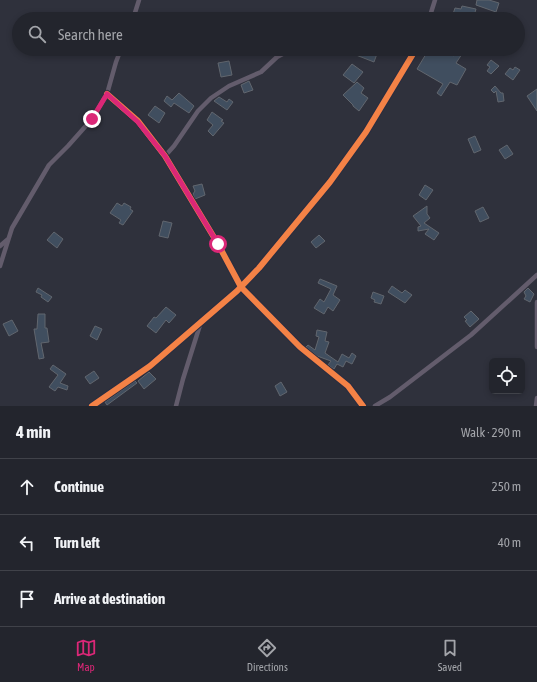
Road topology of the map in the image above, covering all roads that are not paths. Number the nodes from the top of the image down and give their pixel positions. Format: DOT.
graph roads {
  1 [pos="139,0"];
  2 [pos="435,0"];
  3 [pos="135,12"];
  4 [pos="431,12"];
  5 [pos="118,56"];
  6 [pos="279,56"];
  7 [pos="412,56"];
  8 [pos="107,94"];
  9 [pos="165,156"];
  10 [pos="8,238"];
  11 [pos="0,246"];
  12 [pos="1,255"];
  13 [pos="0,266"];
  14 [pos="537,275"];
  15 [pos="241,287"];
  16 [pos="537,302"];
  17 [pos="201,323"];
  18 [pos="537,347"];
  19 [pos="537,398"];
  20 [pos="92,406"];
  21 [pos="176,406"];
  22 [pos="363,406"];
  23 [pos="375,406"];
  24 [pos="536,406"];
  1 -- 3 [label="street"];
  2 -- 4 [label="street"];
  5 -- 8 [label="street"];
  6 -- 9 [label="street"];
  7 -- 15 [label="street"];
  8 -- 9 [label="street"];
  8 -- 10 [label="street"];
  9 -- 15 [label="street"];
  10 -- 11 [label="street"];
  10 -- 12 [label="street"];
  12 -- 13 [label="street"];
  14 -- 23 [label="street"];
  15 -- 17 [label="street"];
  15 -- 22 [label="street"];
  16 -- 18 [label="street"];
  17 -- 20 [label="street"];
  17 -- 21 [label="street"];
  19 -- 24 [label="street"];
}
